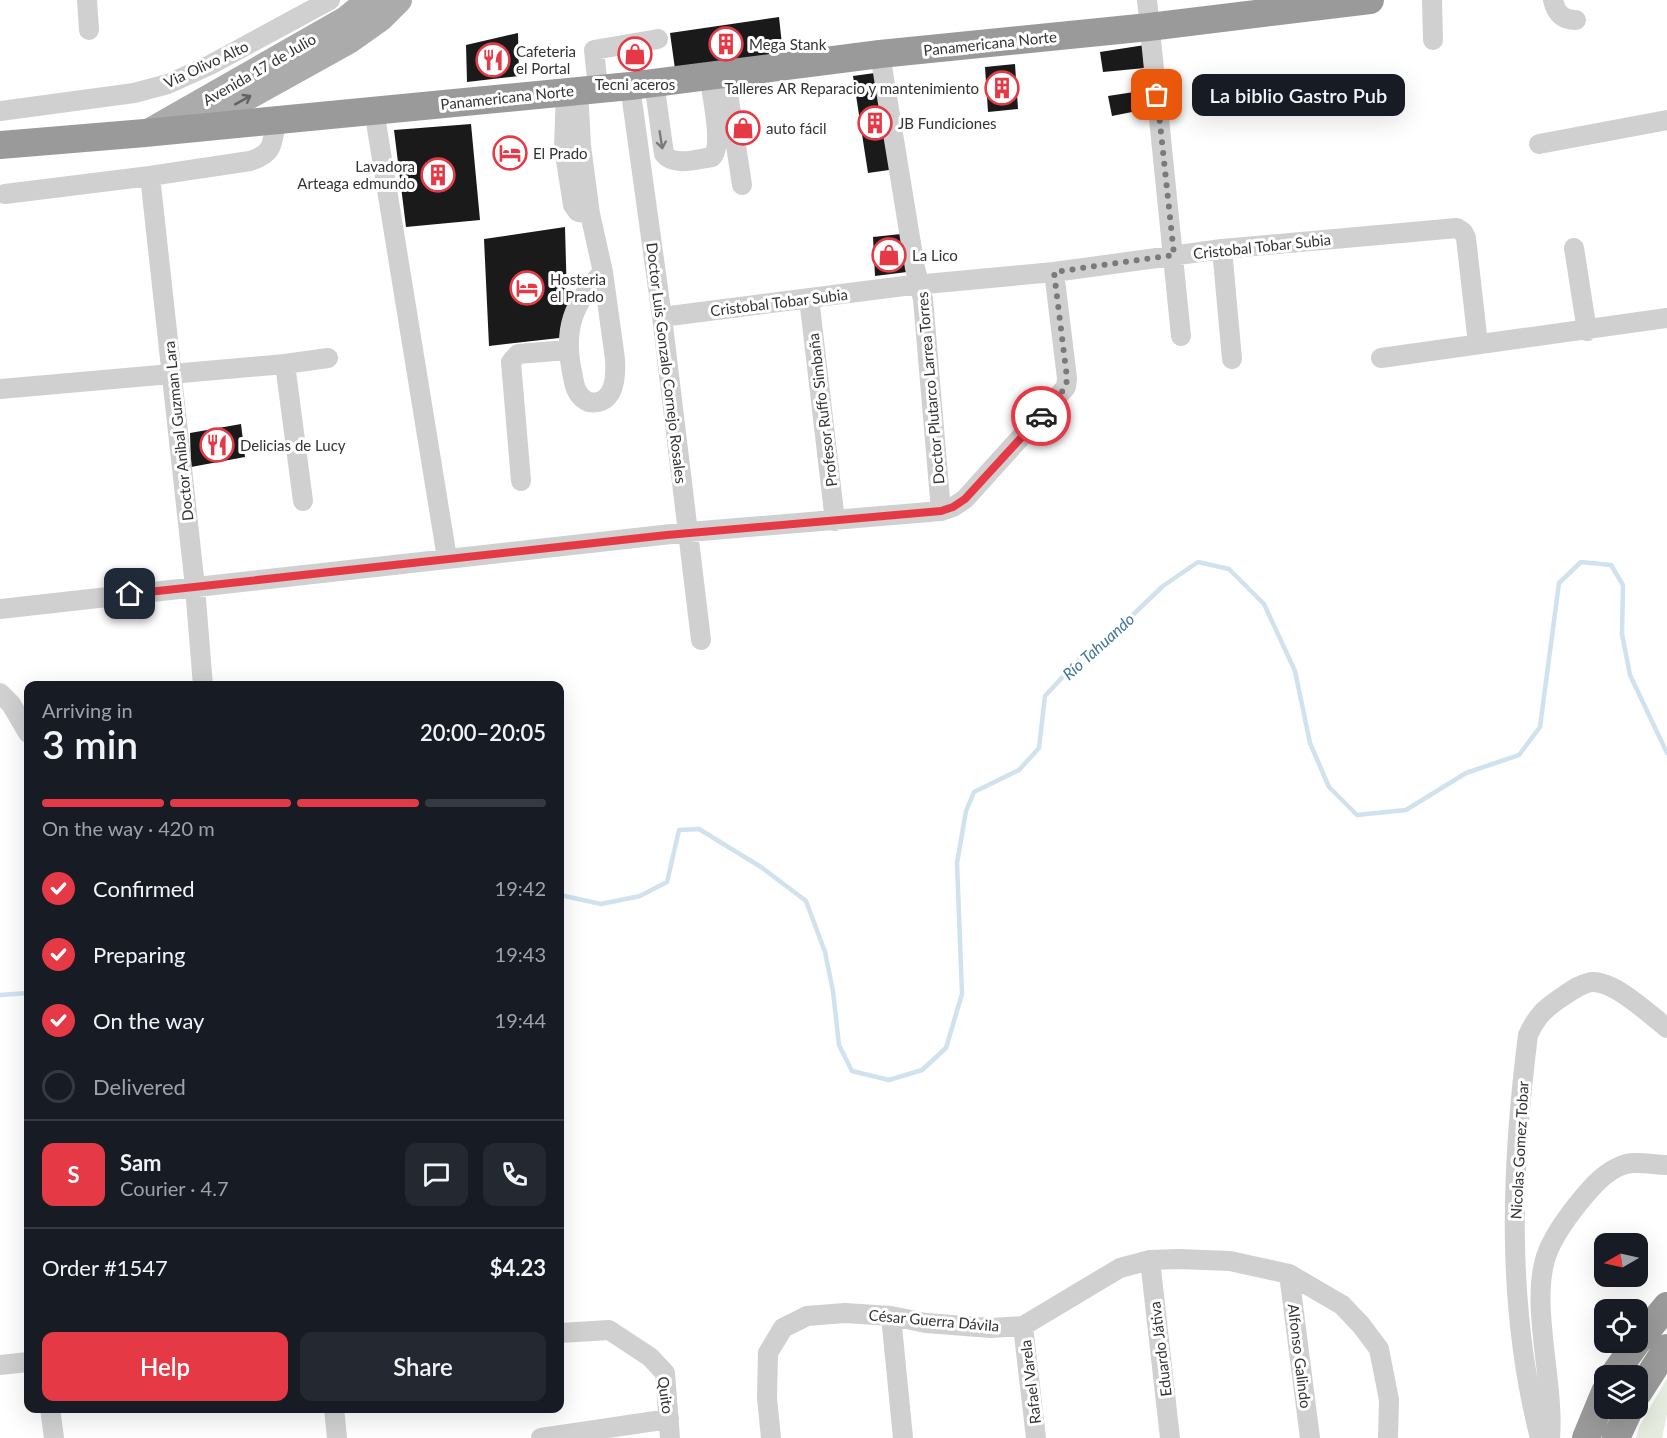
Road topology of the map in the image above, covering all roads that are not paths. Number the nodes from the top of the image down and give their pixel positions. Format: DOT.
graph roads {
  1 [pos="87,0"];
  2 [pos="330,0"];
  3 [pos="369,0"];
  4 [pos="399,0"];
  5 [pos="1370,0"];
  6 [pos="1432,0"];
  7 [pos="1553,0"];
  8 [pos="1148,13"];
  9 [pos="1576,20"];
  10 [pos="89,30"];
  11 [pos="658,39"];
  12 [pos="1433,39"];
  13 [pos="880,54"];
  14 [pos="717,74"];
  15 [pos="642,84"];
  16 [pos="581,89"];
  17 [pos="374,110"];
  18 [pos="0,111"];
  19 [pos="276,120"];
  20 [pos="1667,120"];
  21 [pos="192,128"];
  22 [pos="145,133"];
  23 [pos="1539,144"];
  24 [pos="0,145"];
  25 [pos="150,176"];
  26 [pos="742,185"];
  27 [pos="5,194"];
  28 [pos="1574,248"];
  29 [pos="1222,249"];
  30 [pos="1174,255"];
  31 [pos="603,272"];
  32 [pos="1054,272"];
  33 [pos="920,285"];
  34 [pos="809,298"];
  35 [pos="662,316"];
  36 [pos="1667,318"];
  37 [pos="1587,330"];
  38 [pos="1181,336"];
  39 [pos="1478,344"];
  40 [pos="567,350"];
  41 [pos="328,358"];
  42 [pos="1381,358"];
  43 [pos="1232,359"];
  44 [pos="285,364"];
  45 [pos="172,375"];
  46 [pos="0,389"];
  47 [pos="521,481"];
  48 [pos="303,501"];
  49 [pos="941,511"];
  50 [pos="835,521"];
  51 [pos="688,532"];
  52 [pos="447,558"];
  53 [pos="195,587"];
  54 [pos="0,609"];
  55 [pos="701,640"];
  56 [pos="202,681"];
  57 [pos="0,693"];
  58 [pos="24,726"];
  59 [pos="1667,1028"];
  60 [pos="1667,1165"];
  61 [pos="1150,1260"];
  62 [pos="1289,1274"];
  63 [pos="1667,1306"];
  64 [pos="891,1316"];
  65 [pos="1023,1326"];
  66 [pos="1648,1330"];
  67 [pos="564,1333"];
  68 [pos="1667,1348"];
  69 [pos="24,1362"];
  70 [pos="0,1365"];
  71 [pos="1648,1377"];
  72 [pos="51,1413"];
  73 [pos="334,1413"];
  74 [pos="1594,1419"];
  75 [pos="1625,1419"];
  76 [pos="670,1428"];
  77 [pos="54,1438"];
  78 [pos="337,1438"];
  79 [pos="541,1438"];
  80 [pos="771,1438"];
  81 [pos="903,1438"];
  82 [pos="1036,1438"];
  83 [pos="1170,1438"];
  84 [pos="1310,1438"];
  85 [pos="1388,1438"];
  86 [pos="1540,1438"];
  87 [pos="1550,1438"];
  88 [pos="1586,1438"];
  89 [pos="1616,1438"];
  1 -- 10 [label="street"];
  2 -- 18 [label="street, Via Olivo Alto"];
  3 -- 22 [label="main road, Avenida 17 de Julio"];
  21 -- 4 [label="main road, Avenida 17 de Julio, one-way"];
  5 -- 8 [label="highway, Panamericana Norte"];
  6 -- 12 [label="street"];
  7 -- 9 [label="street"];
  8 -- 13 [label="highway, Panamericana Norte"];
  8 -- 30 [label="street"];
  11 -- 16 [label="street"];
  13 -- 14 [label="highway, Panamericana Norte"];
  13 -- 33 [label="street, Doctor Plutarco Larrea Torres"];
  14 -- 15 [label="highway, Panamericana Norte"];
  15 -- 14 [label="street, one-way"];
  14 -- 26 [label="street"];
  15 -- 16 [label="highway, Panamericana Norte"];
  15 -- 35 [label="street, Doctor Luis Gonzalo Cornejo Rosales"];
  16 -- 17 [label="highway, Panamericana Norte"];
  16 -- 31 [label="street"];
  17 -- 19 [label="highway, Panamericana Norte"];
  17 -- 52 [label="street"];
  19 -- 21 [label="highway, Panamericana Norte"];
  19 -- 25 [label="street"];
  20 -- 23 [label="street"];
  21 -- 22 [label="highway, Panamericana Norte"];
  22 -- 24 [label="highway, Panamericana Norte"];
  25 -- 27 [label="street"];
  25 -- 45 [label="street, Doctor Anibal Guzman Lara"];
  28 -- 37 [label="street"];
  29 -- 30 [label="street, Cristobal Tobar Subia"];
  29 -- 39 [label="street, Cristobal Tobar Subia"];
  29 -- 43 [label="street"];
  30 -- 32 [label="street, Cristobal Tobar Subia"];
  30 -- 38 [label="street"];
  31 -- 40 [label="street"];
  31 -- 40 [label="street"];
  32 -- 33 [label="street, Cristobal Tobar Subia"];
  32 -- 49 [label="street"];
  33 -- 34 [label="street, Cristobal Tobar Subia"];
  33 -- 49 [label="street, Doctor Plutarco Larrea Torres"];
  34 -- 35 [label="street, Cristobal Tobar Subia"];
  34 -- 50 [label="street, Profesor Ruffo Simbaña"];
  35 -- 51 [label="street, Doctor Luis Gonzalo Cornejo Rosales"];
  36 -- 37 [label="street"];
  37 -- 39 [label="street"];
  39 -- 42 [label="street"];
  40 -- 47 [label="street"];
  41 -- 44 [label="street"];
  44 -- 45 [label="street"];
  44 -- 48 [label="street"];
  45 -- 46 [label="street"];
  45 -- 53 [label="street, Doctor Anibal Guzman Lara"];
  49 -- 50 [label="street"];
  50 -- 51 [label="street"];
  51 -- 52 [label="street"];
  51 -- 55 [label="street, Doctor Luis Gonzalo Cornejo Rosales"];
  52 -- 53 [label="street"];
  53 -- 54 [label="street"];
  53 -- 56 [label="street, Doctor Anibal Guzman Lara"];
  57 -- 58 [label="street"];
  59 -- 86 [label="street, Nicolas Gomez Tobar"];
  60 -- 87 [label="street"];
  61 -- 62 [label="street, César Guerra Dávila"];
  61 -- 65 [label="street, César Guerra Dávila"];
  61 -- 83 [label="street, Eduardo Játiva"];
  62 -- 84 [label="street, Alfonso Galindo"];
  62 -- 85 [label="street, César Guerra Dávila"];
  63 -- 66 [label="highway"];
  64 -- 65 [label="street, César Guerra Dávila"];
  64 -- 80 [label="street, César Guerra Dávila"];
  64 -- 81 [label="street"];
  65 -- 82 [label="street, Rafael Varela"];
  67 -- 76 [label="street, Quito"];
  68 -- 71 [label="highway"];
  69 -- 70 [label="street"];
  72 -- 77 [label="street"];
  73 -- 78 [label="street"];
  74 -- 88 [label="highway"];
  75 -- 89 [label="highway"];
  76 -- 79 [label="street"];
}
